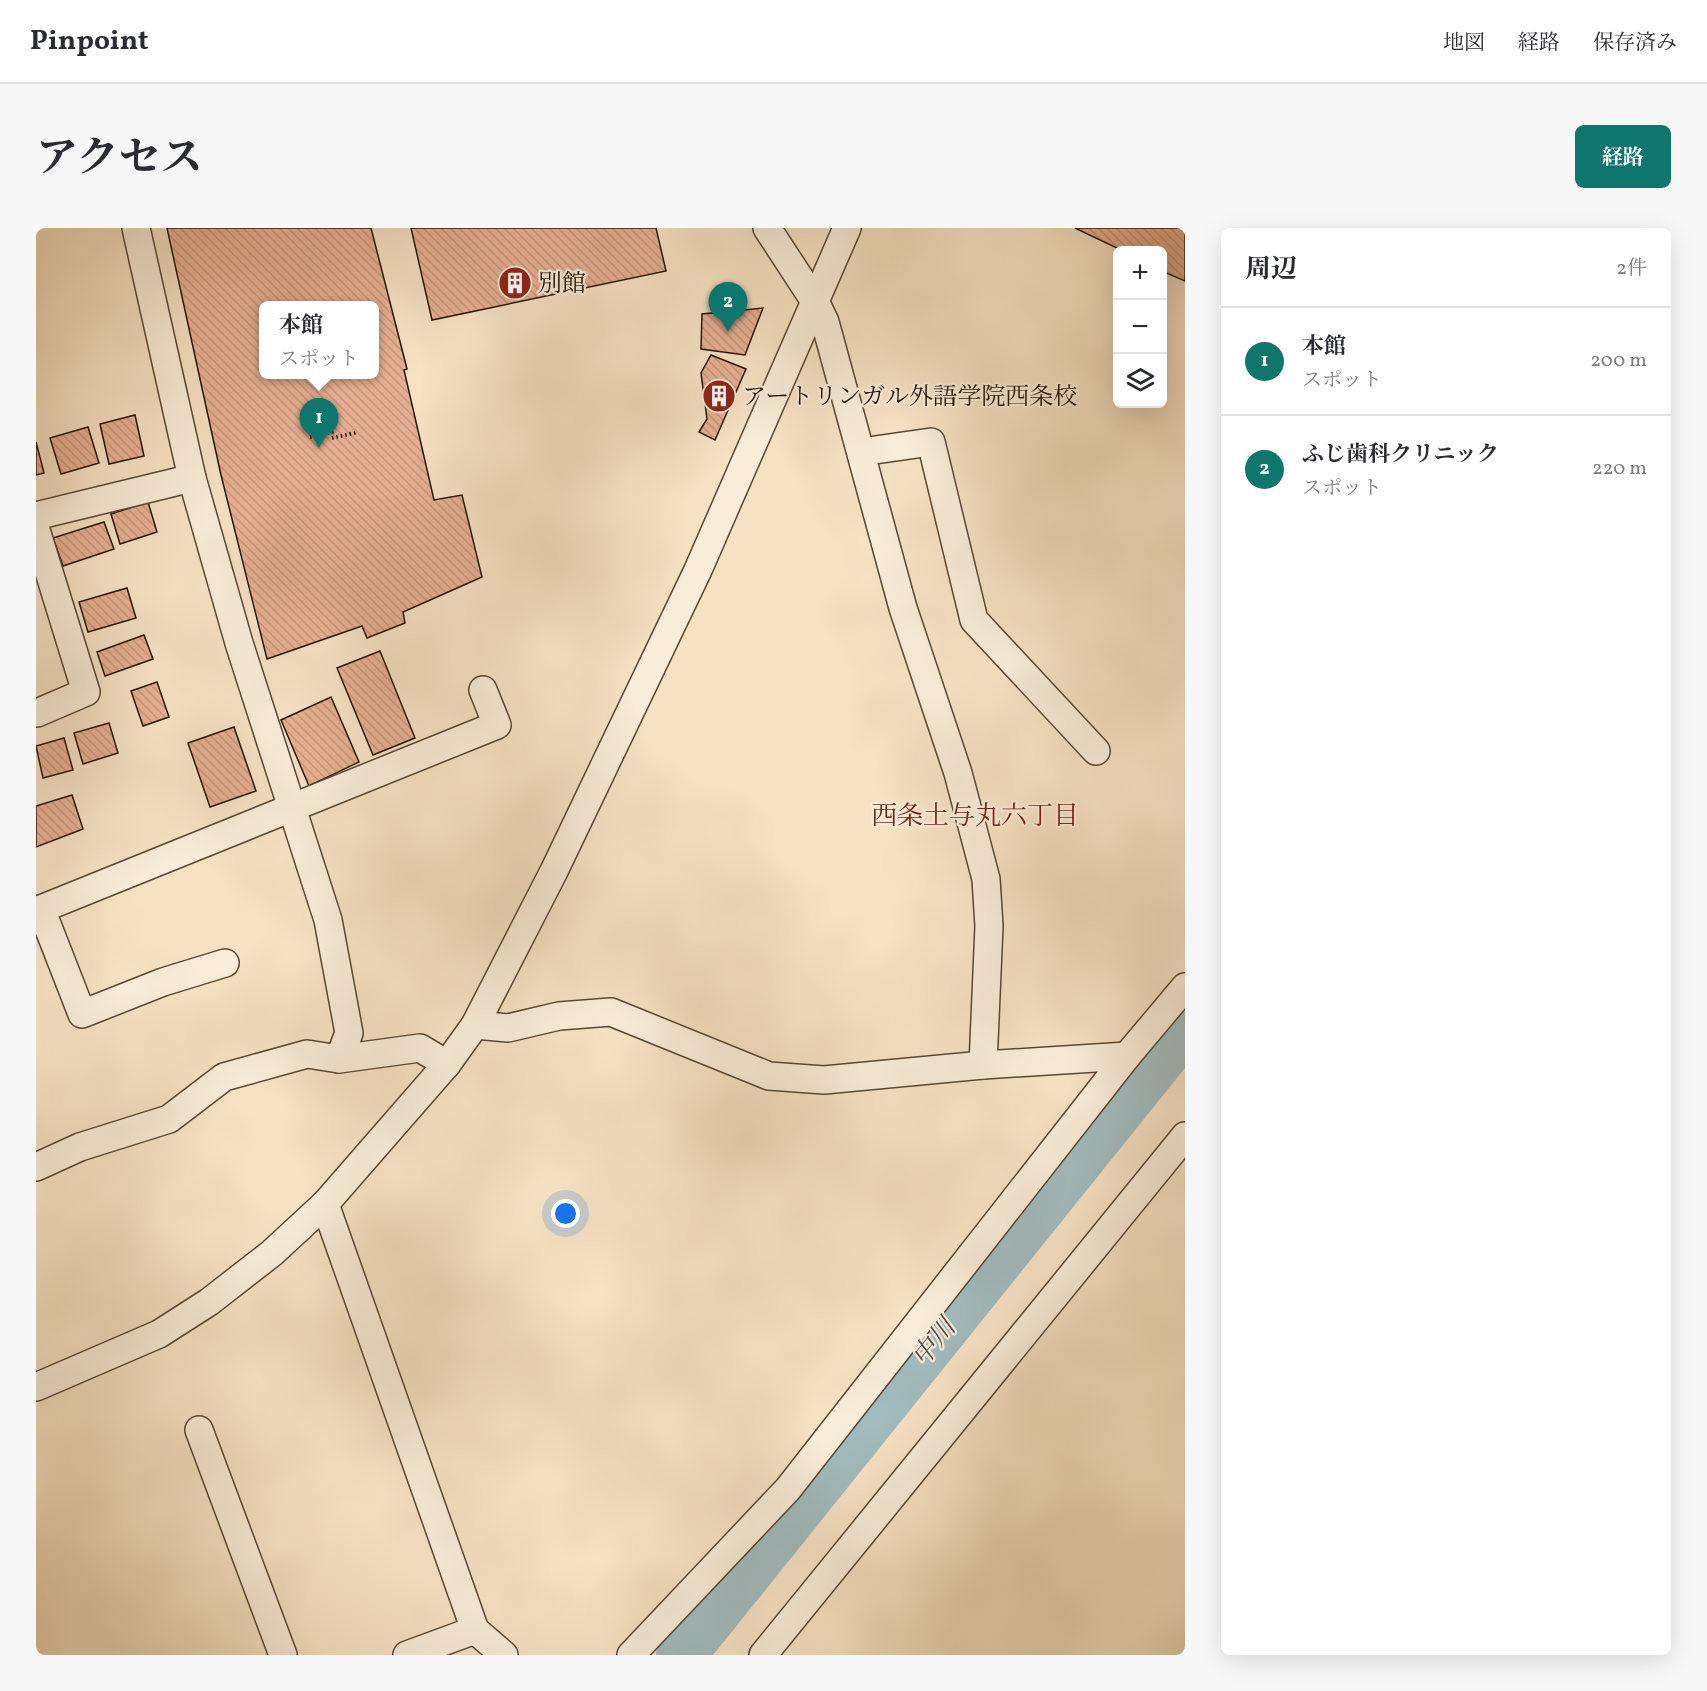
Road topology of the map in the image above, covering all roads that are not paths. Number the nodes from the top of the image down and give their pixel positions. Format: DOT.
graph roads {
  1 [pos="136,228"];
  2 [pos="767,228"];
  3 [pos="847,228"];
  4 [pos="816,303"];
  5 [pos="861,452"];
  6 [pos="192,478"];
  7 [pos="36,516"];
  8 [pos="36,530"];
  9 [pos="483,690"];
  10 [pos="37,713"];
  11 [pos="1096,752"];
  12 [pos="290,806"];
  13 [pos="39,910"];
  14 [pos="225,963"];
  15 [pos="1185,987"];
  16 [pos="475,1025"];
  17 [pos="1127,1056"];
  18 [pos="339,1059"];
  19 [pos="447,1064"];
  20 [pos="983,1065"];
  21 [pos="1185,1136"];
  22 [pos="36,1167"];
  23 [pos="324,1204"];
  24 [pos="36,1387"];
  25 [pos="199,1430"];
  26 [pos="475,1630"];
  27 [pos="283,1655"];
  28 [pos="406,1655"];
  29 [pos="504,1655"];
  30 [pos="631,1655"];
  31 [pos="763,1655"];
  1 -- 6 [label="street"];
  2 -- 4 [label="street"];
  3 -- 4 [label="street"];
  4 -- 5 [label="street"];
  4 -- 16 [label="street"];
  5 -- 11 [label="street"];
  5 -- 20 [label="street"];
  6 -- 7 [label="street"];
  6 -- 12 [label="street"];
  8 -- 10 [label="street"];
  9 -- 12 [label="street"];
  12 -- 13 [label="street"];
  12 -- 18 [label="street"];
  13 -- 14 [label="street"];
  15 -- 17 [label="street"];
  16 -- 19 [label="street"];
  16 -- 20 [label="street"];
  17 -- 20 [label="street"];
  17 -- 30 [label="street"];
  18 -- 19 [label="street"];
  18 -- 22 [label="street"];
  19 -- 23 [label="street"];
  21 -- 31 [label="street"];
  23 -- 24 [label="street"];
  23 -- 26 [label="street"];
  25 -- 27 [label="street"];
  26 -- 28 [label="street"];
  26 -- 29 [label="street"];
}
